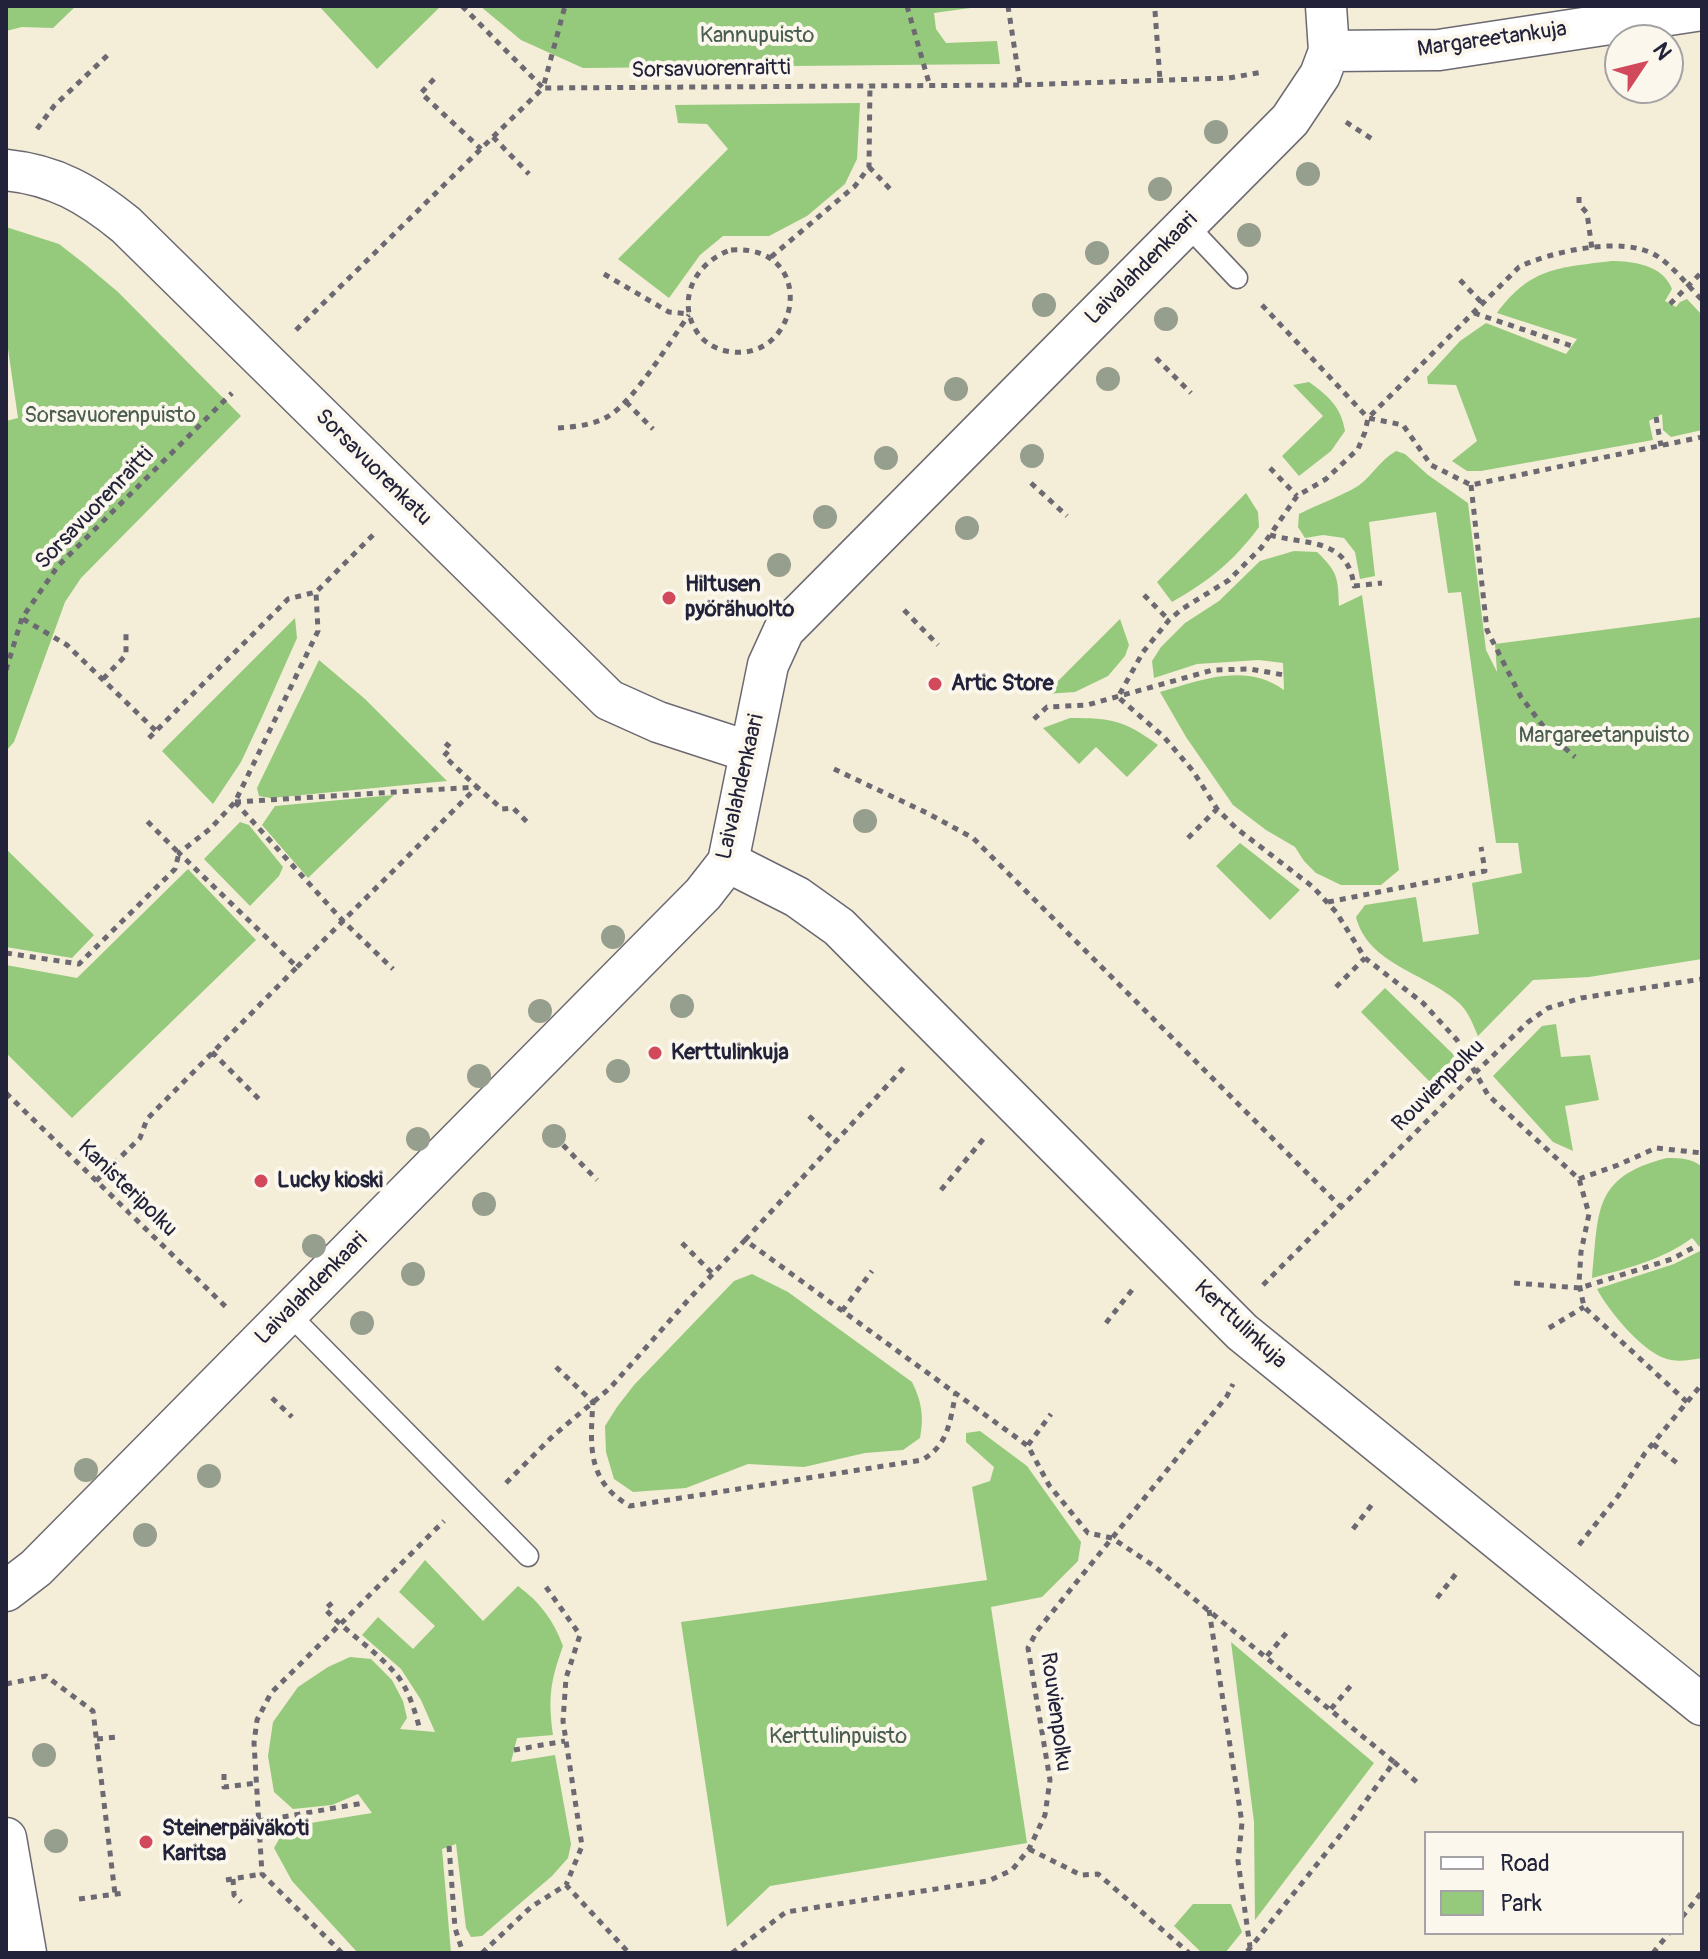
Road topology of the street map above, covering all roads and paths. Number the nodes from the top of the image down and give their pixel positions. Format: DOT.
graph roads {
  1 [pos="462,6"];
  2 [pos="565,6"];
  3 [pos="907,6"];
  4 [pos="1008,6"];
  5 [pos="1326,6"];
  6 [pos="1702,10"];
  7 [pos="1155,11"];
  8 [pos="1329,51"];
  9 [pos="111,52"];
  10 [pos="1229,78"];
  11 [pos="434,79"];
  12 [pos="1160,80"];
  13 [pos="929,83"];
  14 [pos="870,84"];
  15 [pos="1020,85"];
  16 [pos="543,88"];
  17 [pos="34,136"];
  18 [pos="493,137"];
  19 [pos="481,149"];
  20 [pos="869,167"];
  21 [pos="6,170"];
  22 [pos="529,174"];
  23 [pos="891,190"];
  24 [pos="1579,197"];
  25 [pos="1186,224"];
  26 [pos="1592,249"];
  27 [pos="771,257"];
  28 [pos="1702,272"];
  29 [pos="604,274"];
  30 [pos="1237,278"];
  31 [pos="1460,280"];
  32 [pos="1688,286"];
  33 [pos="1702,300"];
  34 [pos="1483,304"];
  35 [pos="1670,304"];
  36 [pos="1474,313"];
  37 [pos="690,314"];
  38 [pos="293,333"];
  39 [pos="1572,346"];
  40 [pos="1156,358"];
  41 [pos="236,389"];
  42 [pos="1191,393"];
  43 [pos="626,402"];
  44 [pos="1656,417"];
  45 [pos="1368,418"];
  46 [pos="558,428"];
  47 [pos="653,429"];
  48 [pos="1702,437"];
  49 [pos="1661,446"];
  50 [pos="1270,468"];
  51 [pos="1031,483"];
  52 [pos="1471,485"];
  53 [pos="1297,496"];
  54 [pos="407,502"];
  55 [pos="1067,516"];
  56 [pos="1270,535"];
  57 [pos="1382,583"];
  58 [pos="316,592"];
  59 [pos="1144,595"];
  60 [pos="904,610"];
  61 [pos="22,618"];
  62 [pos="1169,620"];
  63 [pos="126,633"];
  64 [pos="938,645"];
  65 [pos="6,670"];
  66 [pos="1284,675"];
  67 [pos="103,679"];
  68 [pos="1118,697"];
  69 [pos="1034,719"];
  70 [pos="156,731"];
  71 [pos="149,738"];
  72 [pos="443,741"];
  73 [pos="750,752"];
  74 [pos="1575,757"];
  75 [pos="834,769"];
  76 [pos="477,787"];
  77 [pos="235,802"];
  78 [pos="1217,809"];
  79 [pos="145,819"];
  80 [pos="529,824"];
  81 [pos="1188,838"];
  82 [pos="1481,847"];
  83 [pos="179,853"];
  84 [pos="728,862"];
  85 [pos="1327,902"];
  86 [pos="343,921"];
  87 [pos="6,953"];
  88 [pos="1365,958"];
  89 [pos="297,967"];
  90 [pos="393,969"];
  91 [pos="1702,979"];
  92 [pos="1336,987"];
  93 [pos="940,1028"];
  94 [pos="212,1052"];
  95 [pos="1476,1072"];
  96 [pos="6,1093"];
  97 [pos="262,1102"];
  98 [pos="809,1116"];
  99 [pos="836,1142"];
  100 [pos="563,1145"];
  101 [pos="1702,1153"];
  102 [pos="965,1162"];
  103 [pos="1579,1179"];
  104 [pos="597,1180"];
  105 [pos="96,1181"];
  106 [pos="941,1190"];
  107 [pos="1341,1207"];
  108 [pos="745,1240"];
  109 [pos="682,1243"];
  110 [pos="1698,1245"];
  111 [pos="872,1271"];
  112 [pos="713,1274"];
  113 [pos="1514,1283"];
  114 [pos="1580,1288"];
  115 [pos="1129,1295"];
  116 [pos="1253,1295"];
  117 [pos="226,1307"];
  118 [pos="1584,1307"];
  119 [pos="842,1311"];
  120 [pos="288,1313"];
  121 [pos="1106,1323"];
  122 [pos="1549,1328"];
  123 [pos="556,1367"];
  124 [pos="1240,1371"];
  125 [pos="1702,1384"];
  126 [pos="956,1392"];
  127 [pos="593,1402"];
  128 [pos="1687,1402"];
  129 [pos="1051,1414"];
  130 [pos="1653,1444"];
  131 [pos="1028,1446"];
  132 [pos="1677,1463"];
  133 [pos="476,1504"];
  134 [pos="1112,1538"];
  135 [pos="528,1556"];
  136 [pos="1550,1581"];
  137 [pos="6,1591"];
  138 [pos="332,1603"];
  139 [pos="1209,1610"];
  140 [pos="339,1625"];
  141 [pos="1288,1631"];
  142 [pos="1267,1656"];
  143 [pos="1353,1683"];
  144 [pos="6,1684"];
  145 [pos="1702,1705"];
  146 [pos="1331,1709"];
  147 [pos="420,1730"];
  148 [pos="117,1737"];
  149 [pos="97,1739"];
  150 [pos="565,1741"];
  151 [pos="514,1750"];
  152 [pos="1394,1762"];
  153 [pos="224,1774"];
  154 [pos="257,1783"];
  155 [pos="1419,1784"];
  156 [pos="364,1803"];
  157 [pos="259,1821"];
  158 [pos="6,1838"];
  159 [pos="449,1846"];
  160 [pos="1029,1849"];
  161 [pos="262,1874"];
  162 [pos="566,1885"];
  163 [pos="1702,1892"];
  164 [pos="124,1893"];
  165 [pos="115,1894"];
  166 [pos="79,1899"];
  167 [pos="241,1902"];
  168 [pos="1684,1914"];
  169 [pos="1667,1935"];
  170 [pos="1248,1951"];
  171 [pos="26,1953"];
  172 [pos="342,1953"];
  173 [pos="463,1953"];
  174 [pos="482,1953"];
  175 [pos="629,1953"];
  176 [pos="732,1953"];
  177 [pos="1189,1953"];
  178 [pos="1653,1953"];
  1 -- 16 [label="path"];
  2 -- 16 [label="path"];
  3 -- 13 [label="path"];
  4 -- 15 [label="path"];
  5 -- 8 [label="street, Laivalahdenkaari"];
  6 -- 8 [label="street, Margareetankuja"];
  7 -- 12 [label="path"];
  8 -- 25 [label="street, Laivalahdenkaari"];
  9 -- 17 [label="path"];
  10 -- 12 [label="path, Sorsavuorenraitti"];
  11 -- 19 [label="path"];
  12 -- 15 [label="path, Sorsavuorenraitti"];
  13 -- 14 [label="path, Sorsavuorenraitti"];
  13 -- 15 [label="path, Sorsavuorenraitti"];
  14 -- 16 [label="path, Sorsavuorenraitti"];
  14 -- 20 [label="path"];
  16 -- 18 [label="path"];
  18 -- 19 [label="path"];
  18 -- 22 [label="path"];
  19 -- 38 [label="path"];
  20 -- 23 [label="path"];
  20 -- 27 [label="path"];
  21 -- 54 [label="street, Sorsavuorenkatu"];
  24 -- 26 [label="path"];
  25 -- 30 [label="lane"];
  25 -- 73 [label="street, Laivalahdenkaari"];
  26 -- 32 [label="path"];
  26 -- 34 [label="path"];
  27 -- 37 [label="path"];
  27 -- 37 [label="path"];
  28 -- 32 [label="path"];
  29 -- 37 [label="path"];
  30 -- 45 [label="path"];
  31 -- 34 [label="path"];
  32 -- 33 [label="path"];
  32 -- 35 [label="path"];
  34 -- 36 [label="path"];
  36 -- 39 [label="path"];
  36 -- 45 [label="path"];
  37 -- 43 [label="path"];
  40 -- 42 [label="path"];
  41 -- 61 [label="path, Sorsavuorenraitti"];
  43 -- 46 [label="path"];
  43 -- 47 [label="path"];
  44 -- 49 [label="path"];
  45 -- 52 [label="path"];
  45 -- 53 [label="path"];
  48 -- 49 [label="path"];
  49 -- 52 [label="path"];
  50 -- 53 [label="path"];
  51 -- 55 [label="path"];
  52 -- 74 [label="path"];
  53 -- 56 [label="path"];
  54 -- 58 [label="path"];
  54 -- 73 [label="street, Sorsavuorenkatu"];
  56 -- 57 [label="path"];
  56 -- 62 [label="path"];
  58 -- 70 [label="path"];
  58 -- 77 [label="path"];
  59 -- 62 [label="path"];
  60 -- 64 [label="path"];
  61 -- 65 [label="path, Sorsavuorenraitti"];
  61 -- 67 [label="path"];
  62 -- 68 [label="path"];
  63 -- 67 [label="path"];
  66 -- 68 [label="path"];
  67 -- 70 [label="path"];
  68 -- 69 [label="path"];
  68 -- 78 [label="path"];
  70 -- 71 [label="path"];
  72 -- 76 [label="path"];
  73 -- 84 [label="street, Laivalahdenkaari"];
  75 -- 107 [label="path"];
  76 -- 77 [label="path"];
  76 -- 80 [label="path"];
  76 -- 86 [label="path"];
  77 -- 83 [label="path"];
  77 -- 86 [label="path"];
  78 -- 81 [label="path"];
  78 -- 85 [label="path"];
  79 -- 83 [label="path"];
  82 -- 85 [label="path"];
  83 -- 87 [label="path"];
  83 -- 89 [label="path"];
  84 -- 93 [label="street, Kerttulinkuja"];
  84 -- 120 [label="street, Laivalahdenkaari"];
  85 -- 88 [label="path"];
  86 -- 89 [label="path"];
  86 -- 90 [label="path"];
  88 -- 92 [label="path"];
  88 -- 95 [label="path"];
  89 -- 94 [label="path"];
  91 -- 95 [label="path, Rouvienpolku"];
  93 -- 99 [label="path"];
  93 -- 136 [label="street, Kerttulinkuja"];
  94 -- 97 [label="path"];
  94 -- 105 [label="path"];
  95 -- 103 [label="path"];
  95 -- 107 [label="path, Rouvienpolku"];
  96 -- 105 [label="path, Kanisteripolku"];
  98 -- 99 [label="path"];
  99 -- 108 [label="path"];
  100 -- 104 [label="path"];
  101 -- 103 [label="path"];
  102 -- 106 [label="path"];
  103 -- 114 [label="path"];
  105 -- 117 [label="path, Kanisteripolku"];
  107 -- 116 [label="path, Rouvienpolku"];
  108 -- 112 [label="path"];
  108 -- 119 [label="path"];
  109 -- 112 [label="path"];
  110 -- 114 [label="path"];
  111 -- 119 [label="path"];
  112 -- 127 [label="path"];
  113 -- 114 [label="path"];
  114 -- 118 [label="path"];
  115 -- 121 [label="path"];
  118 -- 122 [label="path"];
  118 -- 128 [label="path"];
  119 -- 126 [label="path"];
  120 -- 133 [label="lane"];
  120 -- 137 [label="street, Laivalahdenkaari"];
  123 -- 127 [label="path"];
  124 -- 134 [label="path, Rouvienpolku"];
  125 -- 128 [label="path"];
  126 -- 127 [label="path"];
  126 -- 131 [label="path"];
  127 -- 133 [label="path"];
  128 -- 130 [label="path"];
  129 -- 131 [label="path"];
  130 -- 132 [label="path"];
  130 -- 136 [label="path"];
  131 -- 134 [label="path"];
  133 -- 135 [label="lane"];
  133 -- 140 [label="path"];
  134 -- 139 [label="path"];
  134 -- 160 [label="path, Rouvienpolku"];
  135 -- 150 [label="path"];
  136 -- 145 [label="street, Kerttulinkuja"];
  138 -- 140 [label="path"];
  139 -- 142 [label="path"];
  139 -- 170 [label="path"];
  140 -- 147 [label="path"];
  140 -- 154 [label="path"];
  141 -- 142 [label="path"];
  142 -- 146 [label="path"];
  143 -- 146 [label="path"];
  144 -- 149 [label="path"];
  146 -- 152 [label="path"];
  148 -- 149 [label="path"];
  149 -- 165 [label="path"];
  150 -- 151 [label="path"];
  150 -- 162 [label="path"];
  152 -- 155 [label="path"];
  152 -- 170 [label="path"];
  153 -- 154 [label="path"];
  154 -- 157 [label="path"];
  156 -- 157 [label="path"];
  157 -- 161 [label="path"];
  158 -- 171 [label="street"];
  159 -- 173 [label="path"];
  160 -- 176 [label="path, Rouvienpolku"];
  160 -- 177 [label="path"];
  161 -- 167 [label="path"];
  161 -- 172 [label="path"];
  162 -- 174 [label="path"];
  162 -- 175 [label="path"];
  163 -- 168 [label="path"];
  164 -- 165 [label="path"];
  165 -- 166 [label="path"];
  169 -- 178 [label="path"];
}
